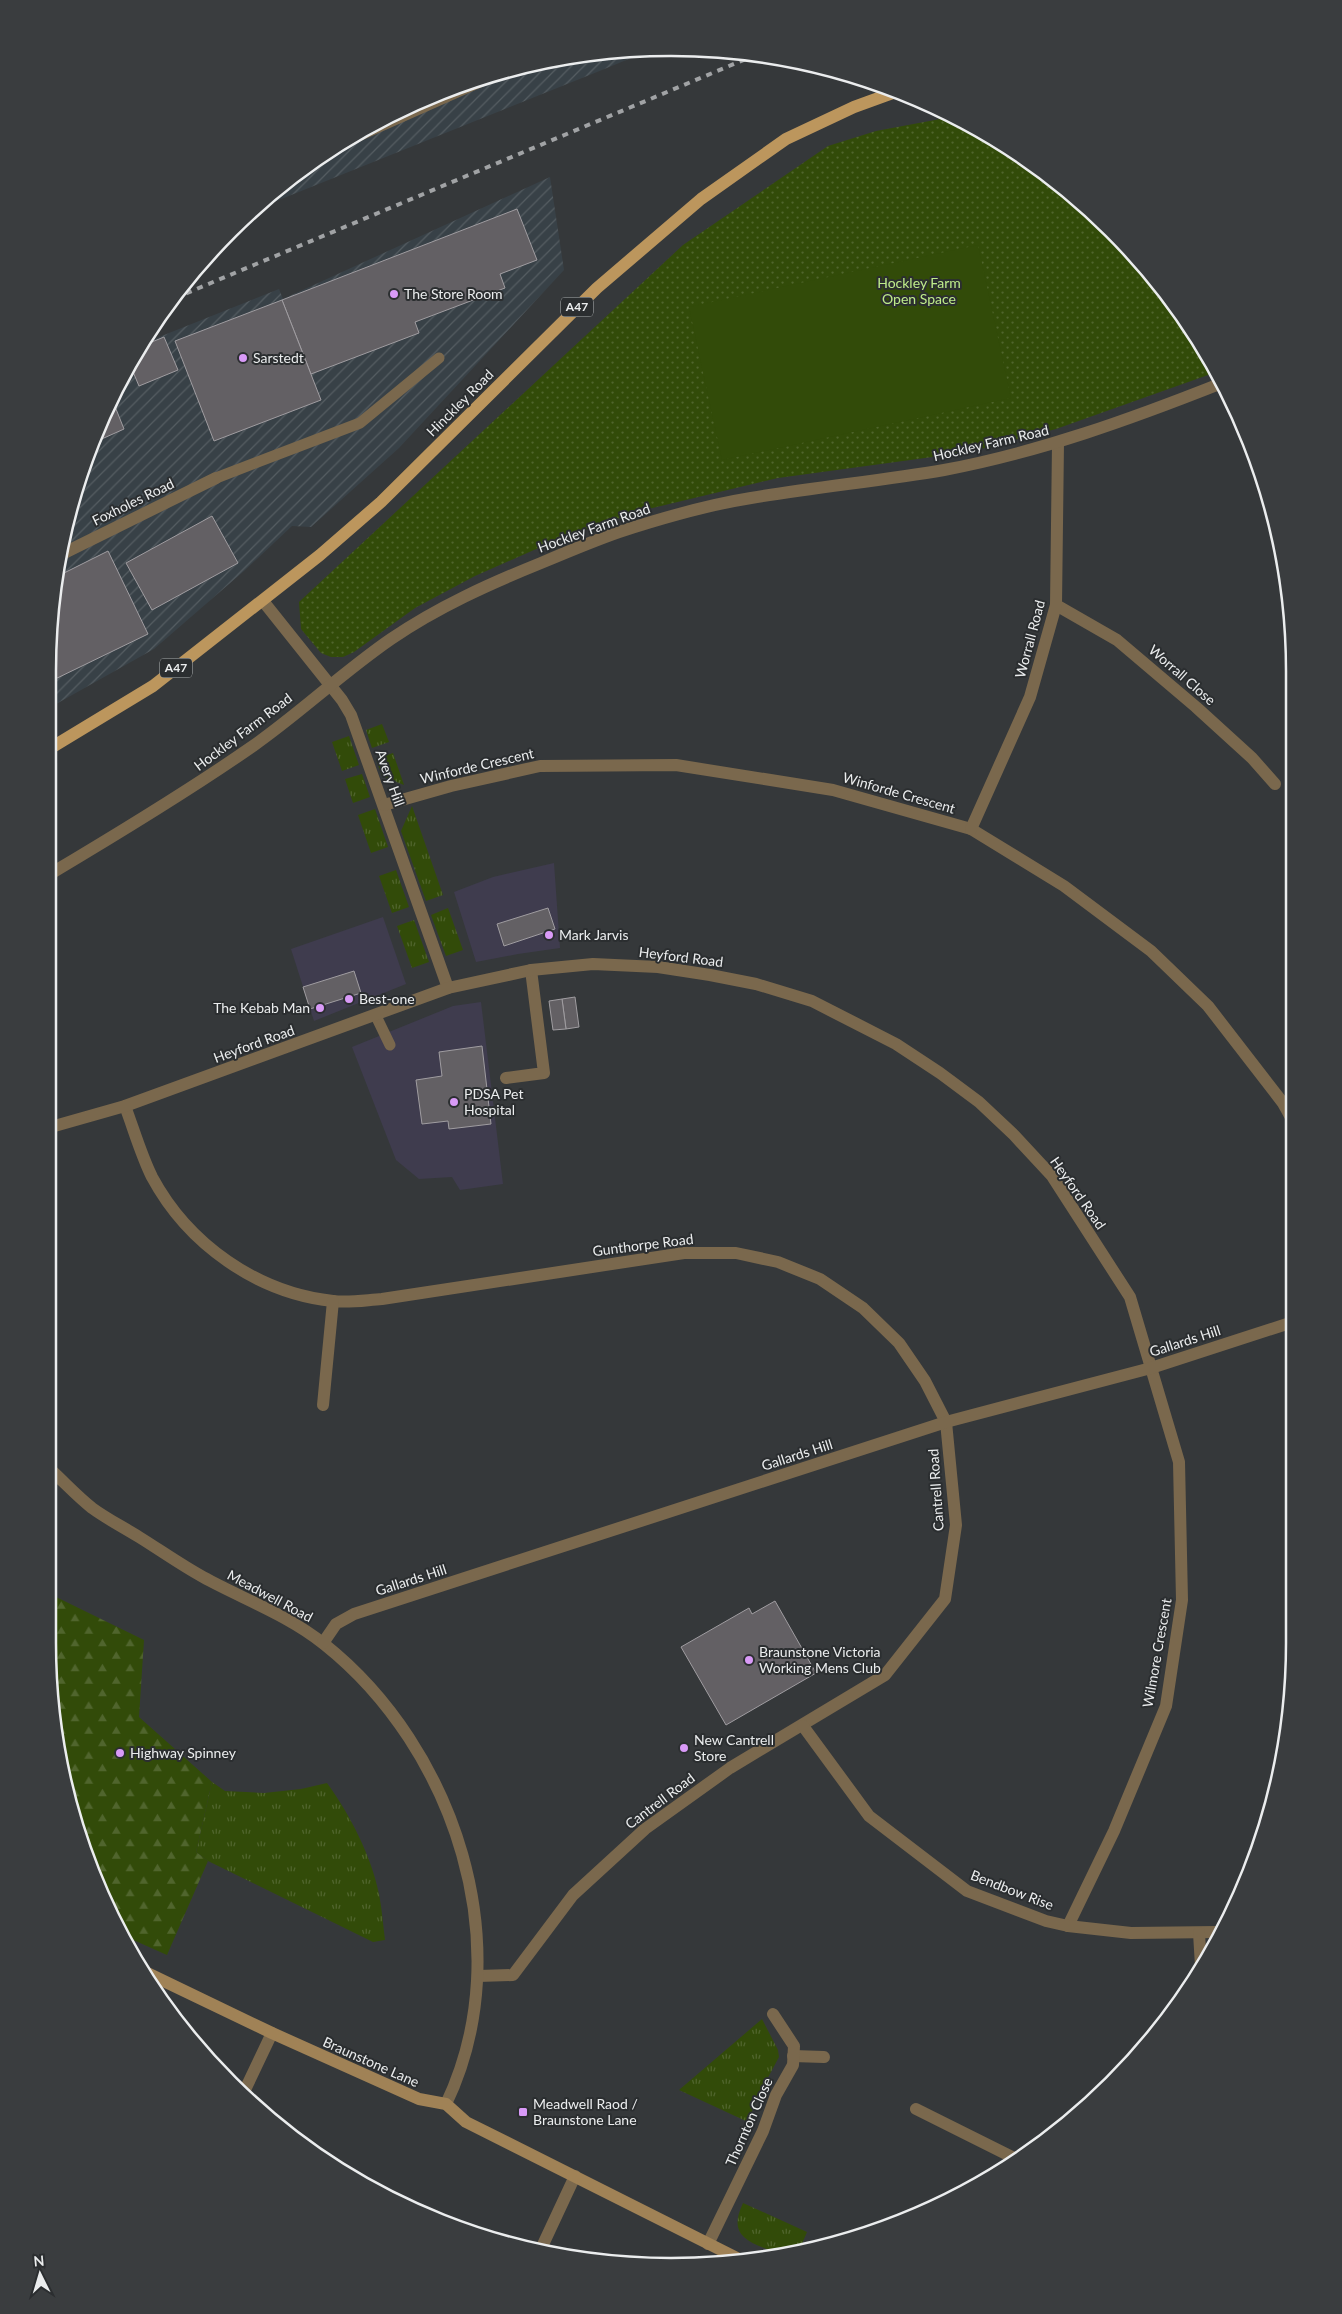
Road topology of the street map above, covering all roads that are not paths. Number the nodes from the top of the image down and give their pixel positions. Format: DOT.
graph roads {
  1 [pos="886,95"];
  2 [pos="439,358"];
  3 [pos="1215,386"];
  4 [pos="1058,443"];
  5 [pos="216,478"];
  6 [pos="68,551"];
  7 [pos="263,601"];
  8 [pos="1056,605"];
  9 [pos="330,684"];
  10 [pos="56,745"];
  11 [pos="1275,784"];
  12 [pos="384,805"];
  13 [pos="971,829"];
  14 [pos="56,870"];
  15 [pos="531,970"];
  16 [pos="448,988"];
  17 [pos="376,1016"];
  18 [pos="390,1045"];
  19 [pos="506,1078"];
  20 [pos="125,1106"];
  21 [pos="1286,1108"];
  22 [pos="56,1126"];
  23 [pos="334,1301"];
  24 [pos="1286,1324"];
  25 [pos="1151,1368"];
  26 [pos="323,1405"];
  27 [pos="946,1422"];
  28 [pos="56,1475"];
  29 [pos="323,1643"];
  30 [pos="803,1726"];
  31 [pos="1068,1926"];
  32 [pos="1213,1932"];
  33 [pos="1199,1933"];
  34 [pos="1200,1954"];
  35 [pos="478,1976"];
  36 [pos="155,1977"];
  37 [pos="774,2014"];
  38 [pos="272,2033"];
  39 [pos="794,2056"];
  40 [pos="824,2057"];
  41 [pos="246,2087"];
  42 [pos="446,2104"];
  43 [pos="916,2110"];
  44 [pos="1009,2156"];
  45 [pos="575,2176"];
  46 [pos="543,2244"];
  47 [pos="708,2244"];
  48 [pos="729,2254"];
  1 -- 7 [label="main road, Hinckley Road / A47"];
  2 -- 5 [label="lane"];
  3 -- 4 [label="street, Hockley Farm Road"];
  4 -- 8 [label="street, Worrall Road"];
  4 -- 9 [label="street, Hockley Farm Road"];
  5 -- 6 [label="street, Foxholes Road"];
  7 -- 9 [label="street, Avery Hill"];
  7 -- 10 [label="main road, Hinckley Road / A47"];
  8 -- 11 [label="street, Worrall Close"];
  8 -- 13 [label="street, Worrall Road"];
  9 -- 12 [label="street, Avery Hill"];
  9 -- 14 [label="street, Hockley Farm Road"];
  12 -- 13 [label="street, Winforde Crescent"];
  12 -- 16 [label="street, Avery Hill"];
  13 -- 21 [label="street, Winforde Crescent"];
  15 -- 16 [label="street, Heyford Road"];
  15 -- 19 [label="street"];
  15 -- 25 [label="street, Heyford Road"];
  16 -- 17 [label="street, Heyford Road"];
  17 -- 18 [label="lane"];
  17 -- 20 [label="street, Heyford Road"];
  20 -- 22 [label="street, Heyford Road"];
  20 -- 23 [label="street, Gunthorpe Road"];
  23 -- 26 [label="street"];
  23 -- 27 [label="street, Gunthorpe Road"];
  24 -- 25 [label="street, Gallards Hill"];
  25 -- 27 [label="street, Gallards Hill"];
  25 -- 31 [label="street, Wilmore Crescent"];
  27 -- 29 [label="street, Gallards Hill"];
  27 -- 30 [label="street, Cantrell Road"];
  28 -- 29 [label="street, Meadwell Road"];
  29 -- 35 [label="street, Meadwell Road"];
  30 -- 31 [label="street, Bendbow Rise"];
  30 -- 35 [label="street, Cantrell Road"];
  31 -- 33 [label="street, Bendbow Rise"];
  32 -- 33 [label="street, Bendbow Rise"];
  33 -- 34 [label="street"];
  35 -- 42 [label="street, Meadwell Road"];
  36 -- 38 [label="street, Braunstone Lane"];
  37 -- 39 [label="street"];
  38 -- 41 [label="street"];
  38 -- 42 [label="street, Braunstone Lane"];
  39 -- 40 [label="street"];
  39 -- 47 [label="street, Thornton Close"];
  42 -- 45 [label="street"];
  43 -- 44 [label="street"];
  45 -- 46 [label="street"];
  45 -- 47 [label="street"];
  47 -- 48 [label="street"];
}
